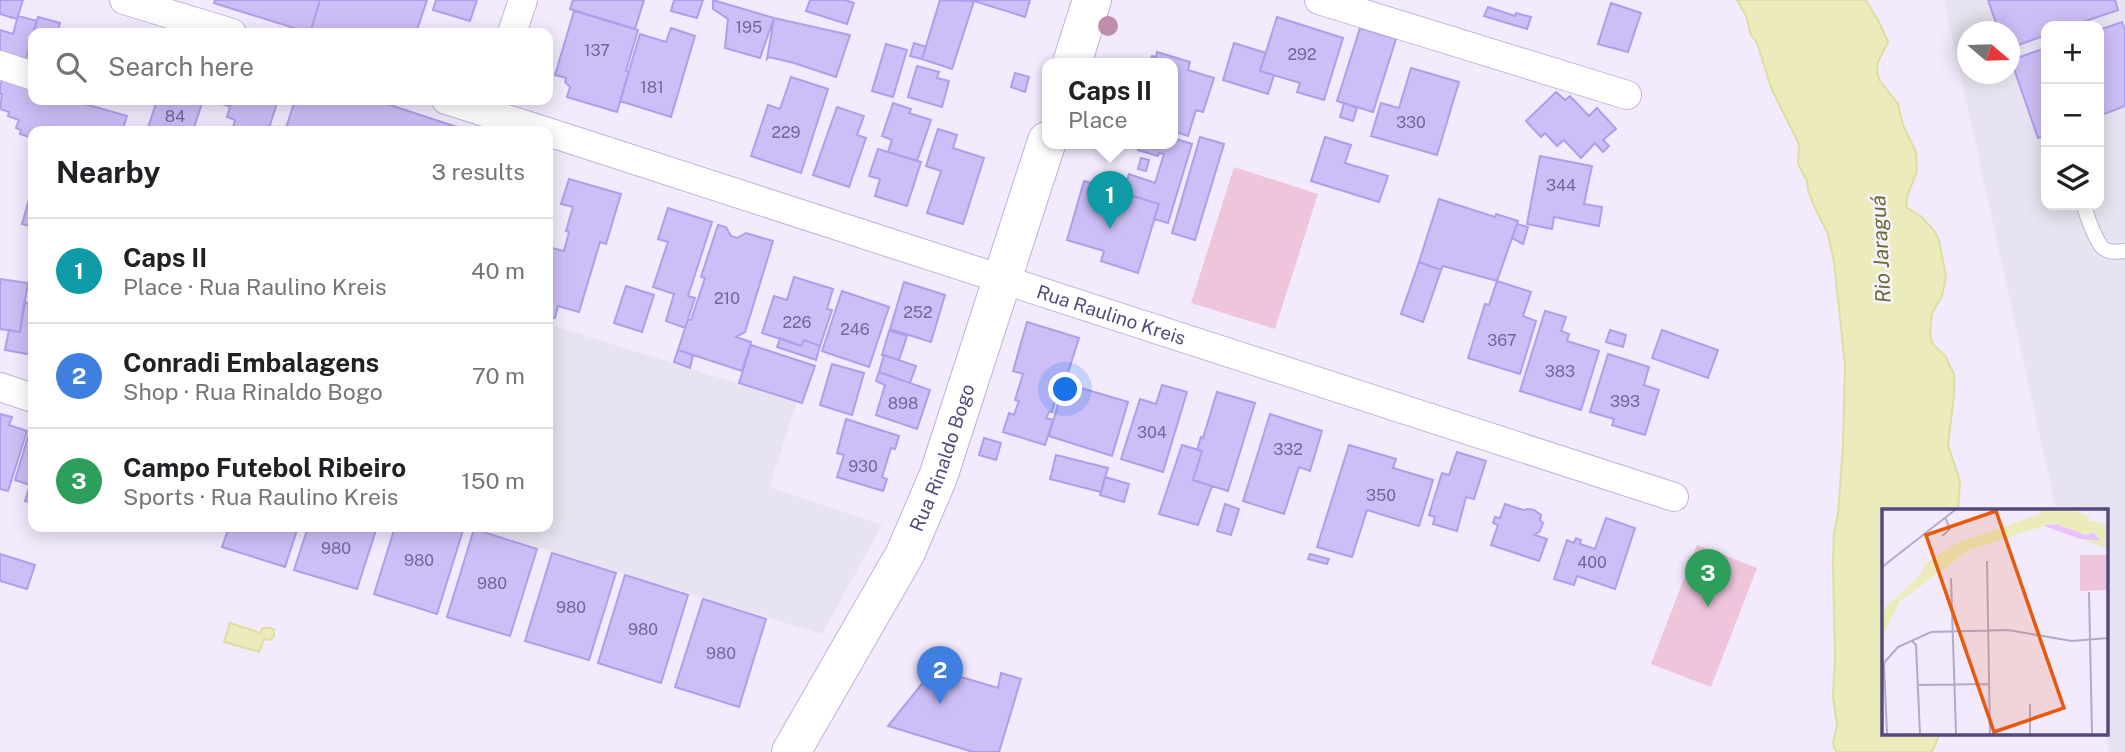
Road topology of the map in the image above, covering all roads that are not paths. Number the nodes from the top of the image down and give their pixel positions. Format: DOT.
graph roads {
  1 [pos="124,0"];
  2 [pos="523,0"];
  3 [pos="1093,0"];
  4 [pos="1319,0"];
  5 [pos="216,28"];
  6 [pos="514,28"];
  7 [pos="1074,58"];
  8 [pos="0,65"];
  9 [pos="28,74"];
  10 [pos="1627,95"];
  11 [pos="488,106"];
  12 [pos="533,126"];
  13 [pos="553,134"];
  14 [pos="1044,149"];
  15 [pos="2085,210"];
  16 [pos="2125,251"];
  17 [pos="1002,280"];
  18 [pos="0,387"];
  19 [pos="28,396"];
  20 [pos="1674,496"];
  21 [pos="791,752"];
  1 -- 5 [label="street"];
  2 -- 6 [label="street"];
  3 -- 7 [label="main road"];
  4 -- 10 [label="street"];
  8 -- 9 [label="street"];
  11 -- 12 [label="street, Rua Raulino Kreis"];
  13 -- 17 [label="street, Rua Raulino Kreis"];
  14 -- 17 [label="main road, Rua Rinaldo Bogo"];
  15 -- 16 [label="lane"];
  17 -- 20 [label="street, Rua Raulino Kreis"];
  17 -- 21 [label="main road, Rua Rinaldo Bogo"];
  18 -- 19 [label="street"];
}
